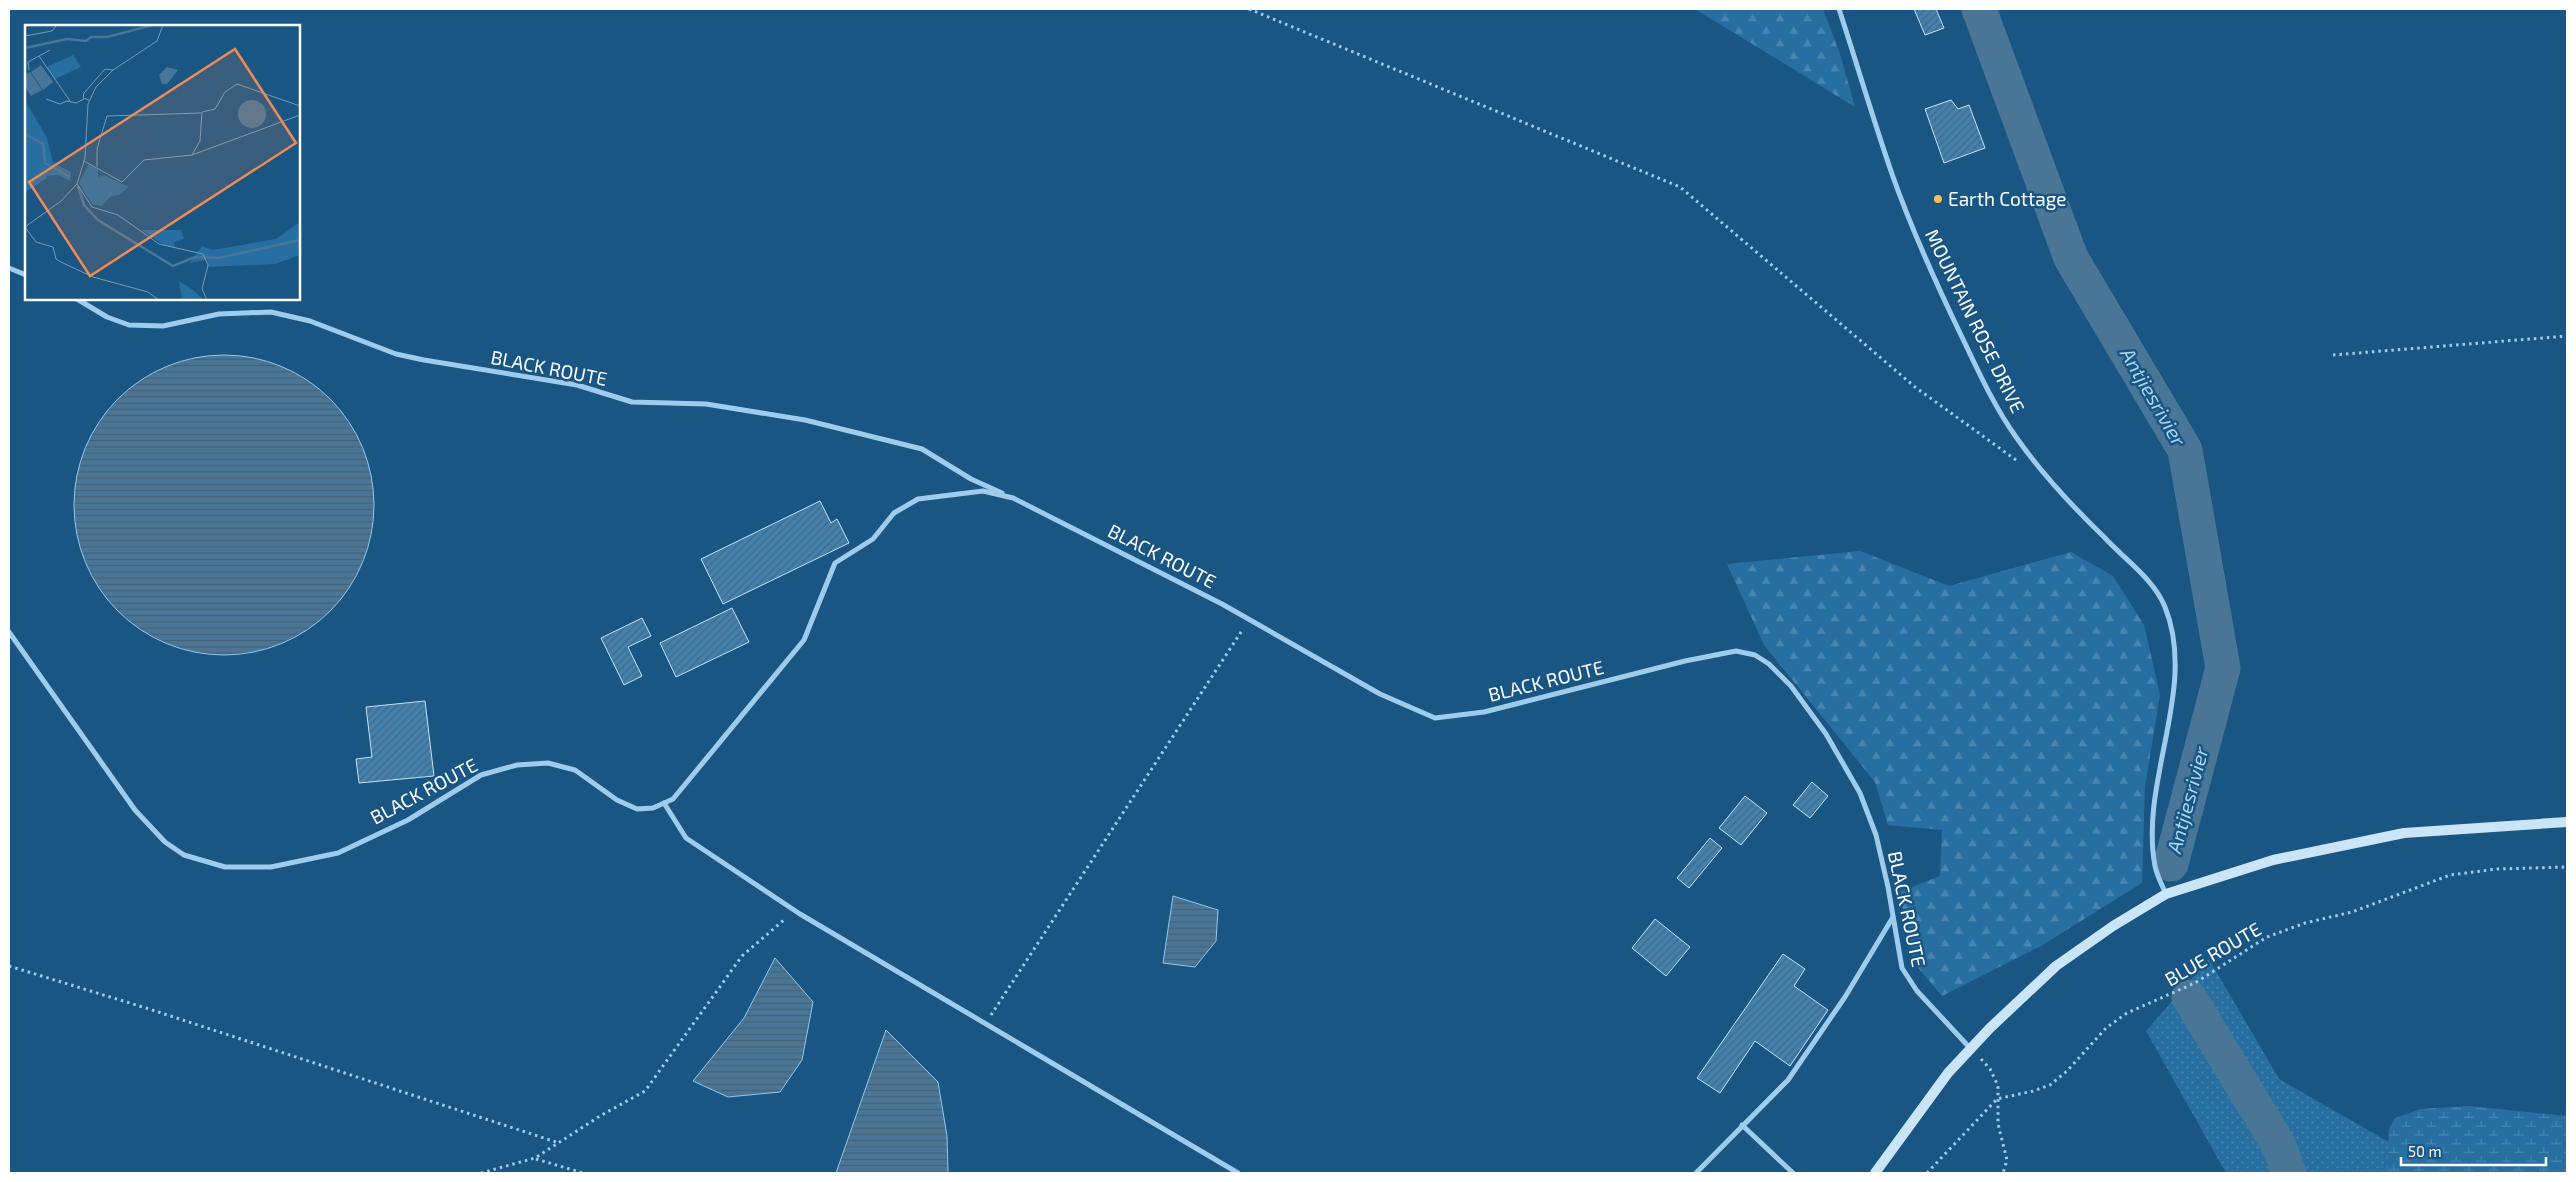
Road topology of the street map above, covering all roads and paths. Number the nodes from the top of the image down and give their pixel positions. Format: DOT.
graph roads {
  1 [pos="1249,9"];
  2 [pos="1839,9"];
  3 [pos="9,268"];
  4 [pos="25,275"];
  5 [pos="79,300"];
  6 [pos="2567,336"];
  7 [pos="2333,355"];
  8 [pos="2024,465"];
  9 [pos="1013,498"];
  10 [pos="1250,619"];
  11 [pos="9,632"];
  12 [pos="664,803"];
  13 [pos="2567,822"];
  14 [pos="2567,866"];
  15 [pos="2166,894"];
  16 [pos="800,914"];
  17 [pos="1893,917"];
  18 [pos="9,966"];
  19 [pos="985,1024"];
  20 [pos="1970,1048"];
  21 [pos="1997,1099"];
  22 [pos="1742,1125"];
  23 [pos="559,1143"];
  24 [pos="535,1158"];
  25 [pos="481,1173"];
  26 [pos="583,1173"];
  27 [pos="1238,1173"];
  28 [pos="1696,1173"];
  29 [pos="1793,1173"];
  30 [pos="1875,1173"];
  31 [pos="1927,1173"];
  32 [pos="2003,1173"];
  1 -- 8 [label="path"];
  2 -- 15 [label="street, MOUNTAIN ROSE DRIVE"];
  3 -- 4 [label="street"];
  5 -- 9 [label="street, BLACK ROUTE"];
  6 -- 7 [label="path"];
  9 -- 10 [label="street, BLACK ROUTE"];
  9 -- 12 [label="street, BLACK ROUTE"];
  10 -- 17 [label="street, BLACK ROUTE"];
  10 -- 19 [label="path"];
  11 -- 12 [label="street, BLACK ROUTE"];
  12 -- 16 [label="street"];
  13 -- 15 [label="main road"];
  14 -- 21 [label="path, BLUE ROUTE"];
  15 -- 20 [label="main road"];
  16 -- 19 [label="street"];
  16 -- 23 [label="path"];
  17 -- 20 [label="street, BLACK ROUTE"];
  17 -- 22 [label="street"];
  18 -- 23 [label="path"];
  19 -- 27 [label="street"];
  20 -- 21 [label="path"];
  20 -- 30 [label="main road"];
  21 -- 31 [label="path"];
  21 -- 32 [label="path"];
  22 -- 28 [label="street"];
  22 -- 29 [label="street"];
  23 -- 24 [label="path"];
  24 -- 25 [label="path"];
  24 -- 26 [label="path"];
}
